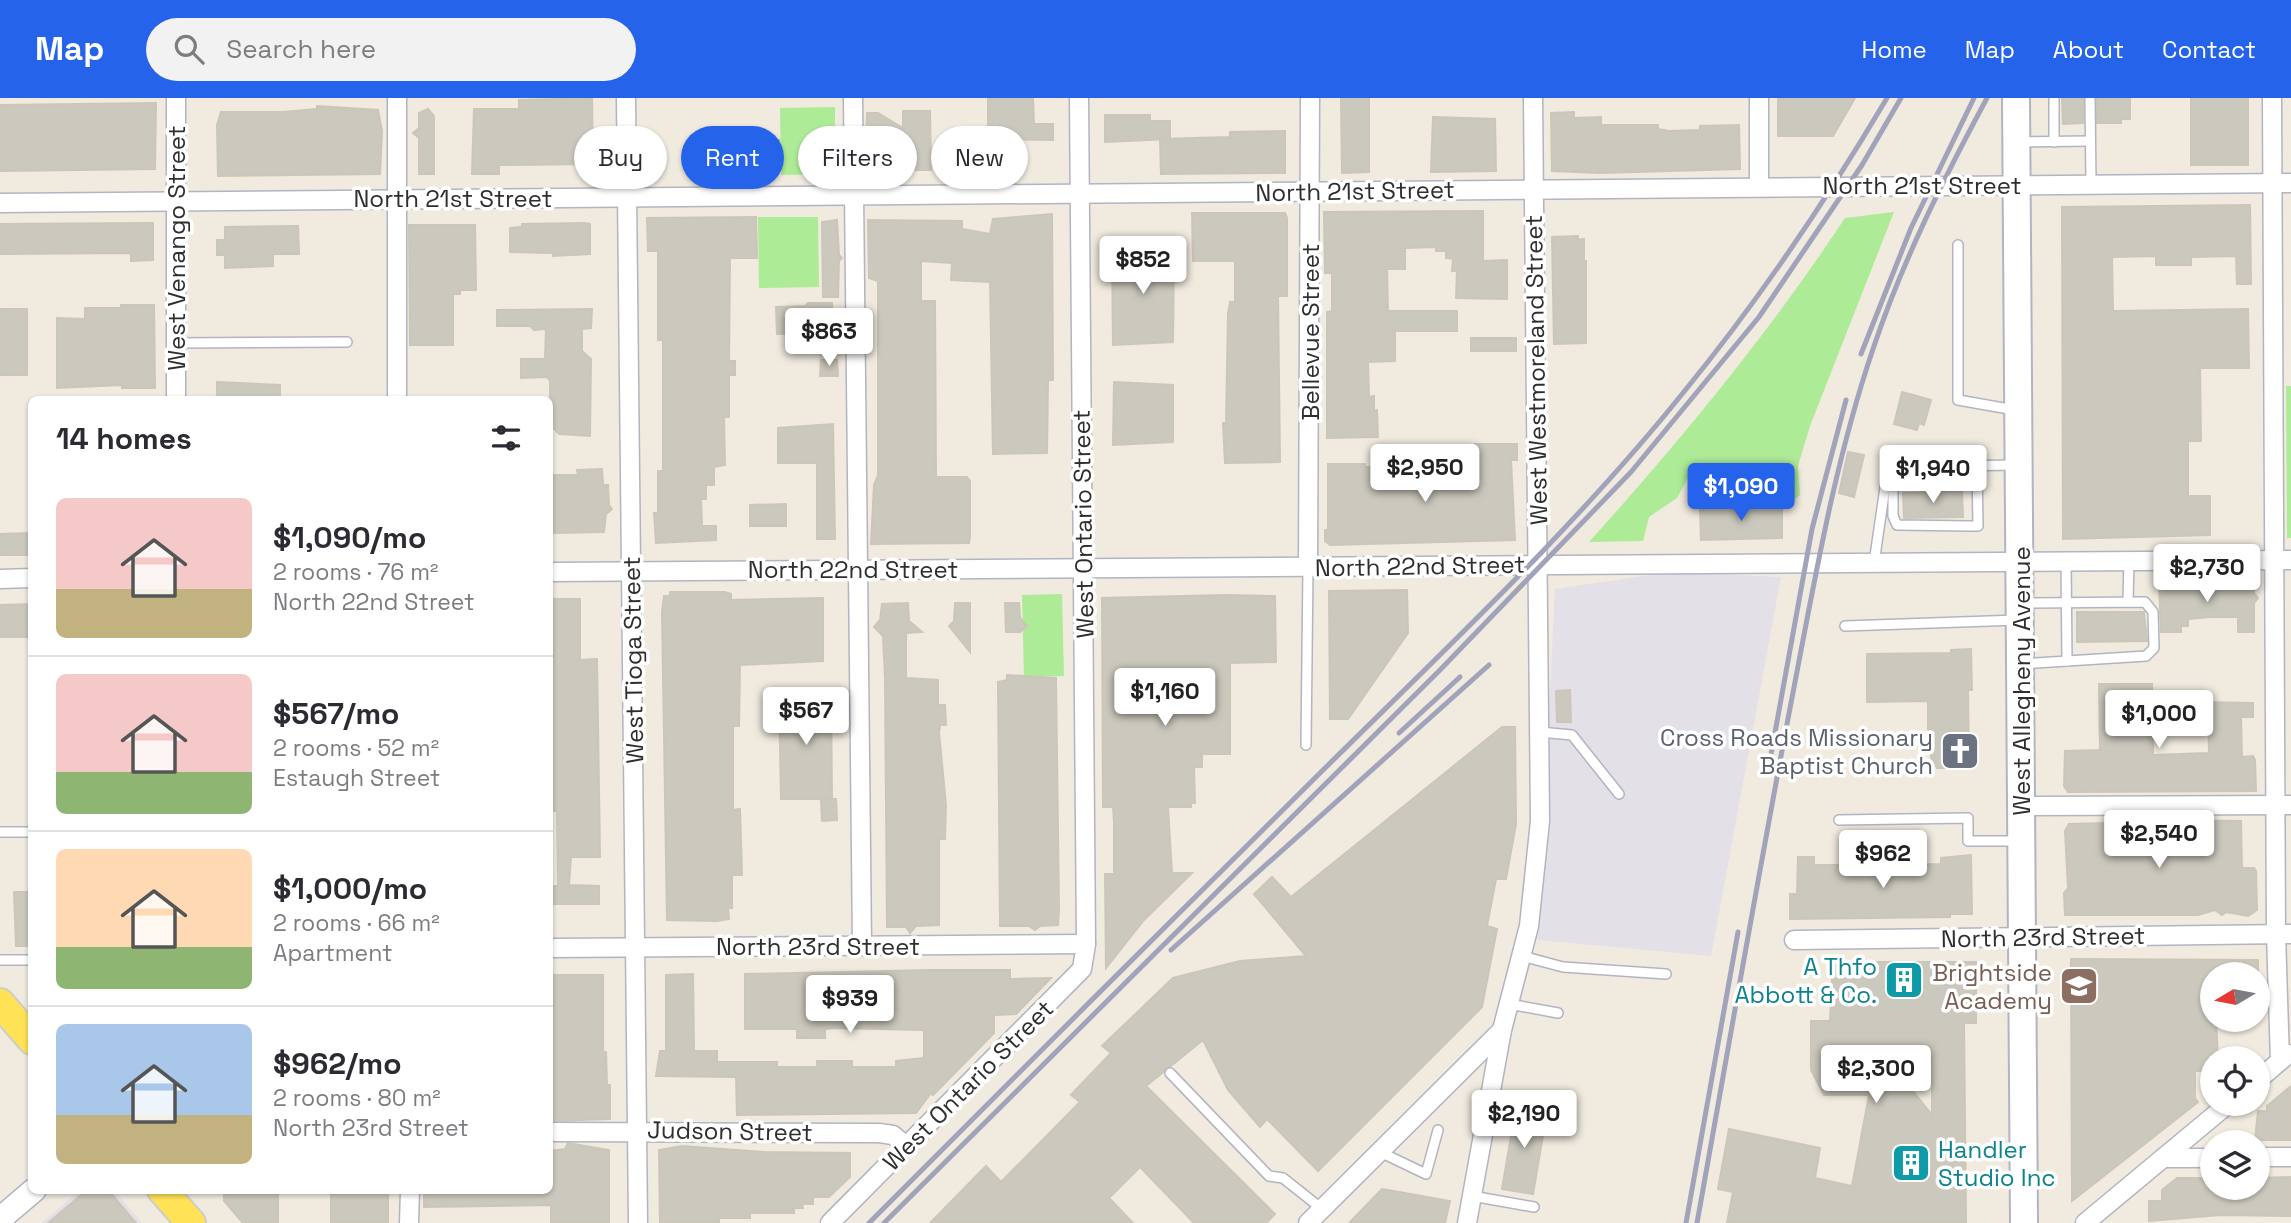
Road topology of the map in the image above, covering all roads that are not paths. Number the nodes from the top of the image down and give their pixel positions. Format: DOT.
graph roads {
  1 [pos="176,98"];
  2 [pos="397,98"];
  3 [pos="626,98"];
  4 [pos="853,98"];
  5 [pos="1079,98"];
  6 [pos="1310,98"];
  7 [pos="1532,98"];
  8 [pos="1759,98"];
  9 [pos="2016,98"];
  10 [pos="2054,98"];
  11 [pos="2090,98"];
  12 [pos="2272,98"];
  13 [pos="2090,141"];
  14 [pos="2017,142"];
  15 [pos="2054,142"];
  16 [pos="2272,183"];
  17 [pos="2291,183"];
  18 [pos="2091,184"];
  19 [pos="2017,185"];
  20 [pos="1759,187"];
  21 [pos="1534,189"];
  22 [pos="1311,192"];
  23 [pos="853,195"];
  24 [pos="1080,195"];
  25 [pos="397,198"];
  26 [pos="626,198"];
  27 [pos="177,200"];
  28 [pos="0,203"];
  29 [pos="1958,246"];
  30 [pos="347,342"];
  31 [pos="177,343"];
  32 [pos="176,396"];
  33 [pos="397,396"];
  34 [pos="2017,411"];
  35 [pos="2019,465"];
  36 [pos="1977,466"];
  37 [pos="1893,467"];
  38 [pos="2020,560"];
  39 [pos="2066,560"];
  40 [pos="2129,560"];
  41 [pos="2282,560"];
  42 [pos="1874,564"];
  43 [pos="1538,565"];
  44 [pos="1308,567"];
  45 [pos="860,568"];
  46 [pos="1084,569"];
  47 [pos="632,571"];
  48 [pos="553,572"];
  49 [pos="28,578"];
  50 [pos="0,579"];
  51 [pos="2128,603"];
  52 [pos="2066,604"];
  53 [pos="2020,612"];
  54 [pos="1845,626"];
  55 [pos="2067,661"];
  56 [pos="2021,664"];
  57 [pos="2283,696"];
  58 [pos="1537,732"];
  59 [pos="1306,745"];
  60 [pos="1619,794"];
  61 [pos="2283,804"];
  62 [pos="2022,806"];
  63 [pos="1839,820"];
  64 [pos="0,832"];
  65 [pos="28,832"];
  66 [pos="2022,841"];
  67 [pos="2283,934"];
  68 [pos="2023,937"];
  69 [pos="1794,940"];
  70 [pos="1086,944"];
  71 [pos="862,946"];
  72 [pos="553,948"];
  73 [pos="636,948"];
  74 [pos="1521,956"];
  75 [pos="0,960"];
  76 [pos="28,960"];
  77 [pos="1666,974"];
  78 [pos="0,1003"];
  79 [pos="1509,1004"];
  80 [pos="1558,1013"];
  81 [pos="1502,1030"];
  82 [pos="28,1035"];
  83 [pos="2285,1056"];
  84 [pos="2270,1069"];
  85 [pos="1170,1073"];
  86 [pos="2214,1116"];
  87 [pos="638,1130"];
  88 [pos="1438,1130"];
  89 [pos="553,1132"];
  90 [pos="906,1146"];
  91 [pos="1380,1152"];
  92 [pos="2270,1157"];
  93 [pos="2291,1157"];
  94 [pos="2163,1158"];
  95 [pos="2200,1158"];
  96 [pos="29,1194"];
  97 [pos="410,1194"];
  98 [pos="1472,1196"];
  99 [pos="1534,1207"];
  100 [pos="1322,1209"];
  101 [pos="0,1219"];
  102 [pos="409,1223"];
  103 [pos="638,1223"];
  104 [pos="830,1223"];
  105 [pos="1308,1223"];
  106 [pos="1467,1223"];
  107 [pos="2024,1223"];
  108 [pos="2085,1223"];
  1 -- 27 [label="street, West Venango Street"];
  2 -- 25 [label="street"];
  3 -- 26 [label="street, West Tioga Street"];
  4 -- 23 [label="street"];
  5 -- 24 [label="street, West Ontario Street"];
  6 -- 22 [label="street, Bellevue Street"];
  7 -- 21 [label="street, West Westmoreland Street"];
  8 -- 20 [label="street"];
  9 -- 14 [label="main road, West Allegheny Avenue"];
  10 -- 15 [label="lane"];
  11 -- 13 [label="lane"];
  12 -- 16 [label="street"];
  13 -- 15 [label="lane"];
  13 -- 18 [label="lane"];
  14 -- 15 [label="lane"];
  14 -- 19 [label="main road, West Allegheny Avenue"];
  16 -- 17 [label="street, North 21st Street"];
  16 -- 18 [label="street, North 21st Street"];
  16 -- 41 [label="street"];
  18 -- 19 [label="street, North 21st Street"];
  19 -- 20 [label="street, North 21st Street"];
  19 -- 34 [label="main road, West Allegheny Avenue"];
  20 -- 21 [label="street, North 21st Street"];
  21 -- 22 [label="street, North 21st Street"];
  21 -- 43 [label="street, West Westmoreland Street"];
  22 -- 24 [label="street, North 21st Street"];
  22 -- 44 [label="street, Bellevue Street"];
  23 -- 24 [label="street, North 21st Street"];
  23 -- 26 [label="street, North 21st Street"];
  23 -- 45 [label="street"];
  24 -- 46 [label="street, West Ontario Street"];
  25 -- 26 [label="street, North 21st Street"];
  25 -- 27 [label="street, North 21st Street"];
  25 -- 33 [label="street"];
  26 -- 47 [label="street, West Tioga Street"];
  27 -- 28 [label="street, North 21st Street"];
  27 -- 31 [label="street, West Venango Street"];
  29 -- 34 [label="lane"];
  30 -- 31 [label="lane"];
  31 -- 32 [label="street, West Venango Street"];
  34 -- 35 [label="main road, West Allegheny Avenue"];
  35 -- 36 [label="lane"];
  35 -- 38 [label="main road, West Allegheny Avenue"];
  36 -- 37 [label="lane"];
  36 -- 37 [label="lane"];
  37 -- 42 [label="lane"];
  38 -- 39 [label="street, North 22nd Street"];
  38 -- 42 [label="street, North 22nd Street"];
  38 -- 53 [label="main road, West Allegheny Avenue"];
  39 -- 40 [label="street, North 22nd Street"];
  39 -- 52 [label="lane"];
  40 -- 41 [label="street, North 22nd Street"];
  40 -- 51 [label="lane"];
  41 -- 57 [label="street"];
  42 -- 43 [label="street, North 22nd Street"];
  43 -- 44 [label="street, North 22nd Street"];
  43 -- 58 [label="street, West Westmoreland Street"];
  44 -- 46 [label="street, North 22nd Street"];
  44 -- 59 [label="lane"];
  45 -- 46 [label="street, North 22nd Street"];
  45 -- 47 [label="street, North 22nd Street"];
  45 -- 71 [label="street"];
  46 -- 70 [label="street, West Ontario Street"];
  47 -- 48 [label="street, North 22nd Street"];
  47 -- 73 [label="street, West Tioga Street"];
  49 -- 50 [label="street"];
  51 -- 52 [label="lane"];
  51 -- 55 [label="lane"];
  52 -- 53 [label="lane"];
  52 -- 55 [label="lane"];
  53 -- 54 [label="lane"];
  53 -- 56 [label="main road, West Allegheny Avenue"];
  55 -- 56 [label="lane"];
  56 -- 62 [label="main road, West Allegheny Avenue"];
  57 -- 61 [label="street"];
  58 -- 60 [label="lane"];
  58 -- 74 [label="street, West Westmoreland Street"];
  61 -- 62 [label="street"];
  61 -- 67 [label="street"];
  62 -- 66 [label="main road, West Allegheny Avenue"];
  63 -- 66 [label="lane"];
  64 -- 65 [label="lane"];
  66 -- 68 [label="main road, West Allegheny Avenue"];
  67 -- 68 [label="street, North 23rd Street"];
  67 -- 83 [label="street"];
  68 -- 69 [label="street, North 23rd Street"];
  68 -- 107 [label="main road, West Allegheny Avenue"];
  70 -- 71 [label="street, North 23rd Street"];
  70 -- 90 [label="street, West Ontario Street"];
  71 -- 73 [label="street, North 23rd Street"];
  72 -- 73 [label="street, North 23rd Street"];
  73 -- 87 [label="street, West Tioga Street"];
  74 -- 77 [label="lane"];
  74 -- 79 [label="street, West Westmoreland Street"];
  75 -- 76 [label="lane"];
  78 -- 82 [label="main road"];
  79 -- 80 [label="lane"];
  79 -- 81 [label="street, West Westmoreland Street"];
  81 -- 91 [label="street"];
  81 -- 98 [label="street, West Westmoreland Street"];
  83 -- 84 [label="street"];
  85 -- 100 [label="lane"];
  86 -- 94 [label="street"];
  87 -- 89 [label="street, Judson Street"];
  87 -- 90 [label="street, Judson Street"];
  87 -- 103 [label="street, West Tioga Street"];
  88 -- 91 [label="lane"];
  90 -- 104 [label="street, West Ontario Street"];
  91 -- 100 [label="street"];
  92 -- 93 [label="street"];
  94 -- 95 [label="street"];
  94 -- 108 [label="street"];
  96 -- 101 [label="street"];
  97 -- 102 [label="street"];
  98 -- 99 [label="lane"];
  98 -- 106 [label="street, West Westmoreland Street"];
  100 -- 105 [label="street"];
}
